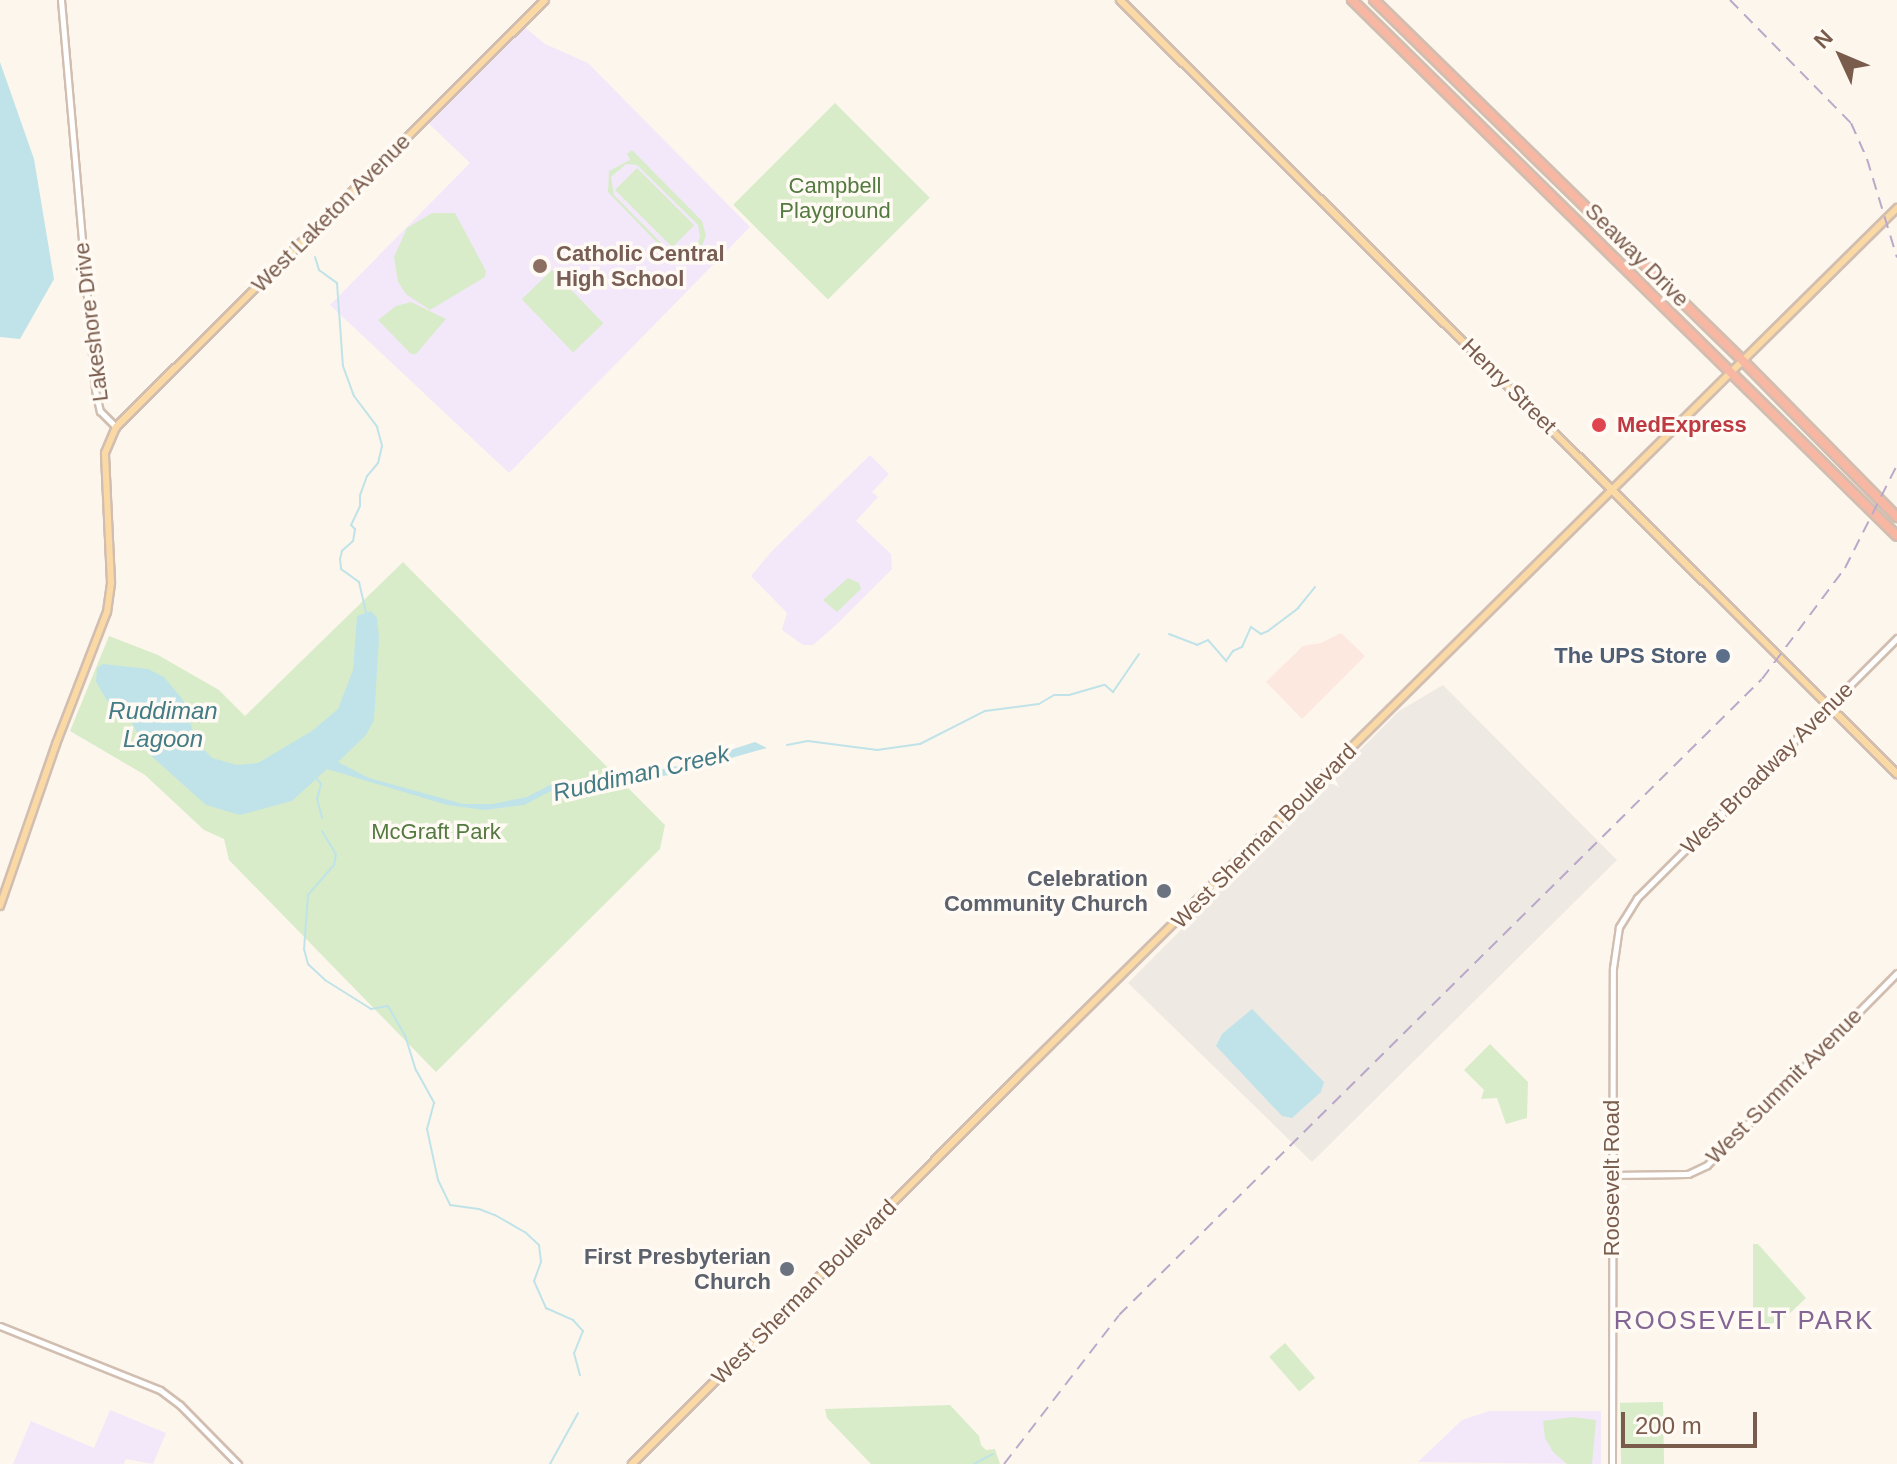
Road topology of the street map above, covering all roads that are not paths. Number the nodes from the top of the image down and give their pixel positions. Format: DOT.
graph roads {
  1 [pos="61,0"];
  2 [pos="545,0"];
  3 [pos="1120,0"];
  4 [pos="1355,0"];
  5 [pos="1374,0"];
  6 [pos="1411,36"];
  7 [pos="1897,208"];
  8 [pos="1663,306"];
  9 [pos="1741,360"];
  10 [pos="1731,373"];
  11 [pos="1740,381"];
  12 [pos="116,427"];
  13 [pos="1809,428"];
  14 [pos="1613,489"];
  15 [pos="1897,517"];
  16 [pos="1897,536"];
  17 [pos="1897,638"];
  18 [pos="1829,707"];
  19 [pos="1897,774"];
  20 [pos="1637,898"];
  21 [pos="0,906"];
  22 [pos="1897,973"];
  23 [pos="1612,1175"];
  24 [pos="0,1326"];
  25 [pos="238,1464"];
  26 [pos="632,1464"];
  27 [pos="1612,1464"];
  1 -- 12 [label="street, Lakeshore Drive"];
  2 -- 12 [label="main road, West Laketon Avenue"];
  3 -- 14 [label="main road, Henry Street"];
  4 -- 6 [label="highway"];
  4 -- 8 [label="highway, Seaway Drive"];
  5 -- 6 [label="highway, Seaway Drive"];
  6 -- 9 [label="highway, Seaway Drive"];
  7 -- 9 [label="main road, West Sherman Boulevard"];
  8 -- 9 [label="highway"];
  8 -- 10 [label="highway, Seaway Drive"];
  9 -- 10 [label="main road, West Sherman Boulevard"];
  9 -- 13 [label="highway, Seaway Drive"];
  10 -- 11 [label="highway, Seaway Drive"];
  10 -- 14 [label="main road, West Sherman Boulevard"];
  11 -- 13 [label="highway"];
  11 -- 16 [label="highway, Seaway Drive"];
  12 -- 21 [label="main road, Lakeshore Drive"];
  13 -- 15 [label="highway, Seaway Drive"];
  14 -- 18 [label="main road, Henry Street"];
  14 -- 26 [label="main road, West Sherman Boulevard"];
  17 -- 18 [label="street, West Broadway Avenue"];
  18 -- 19 [label="main road, Henry Street"];
  18 -- 20 [label="street, West Broadway Avenue"];
  20 -- 23 [label="street, Roosevelt Road"];
  22 -- 23 [label="street, West Summit Avenue"];
  23 -- 27 [label="street, Roosevelt Road"];
  24 -- 25 [label="street"];
}
